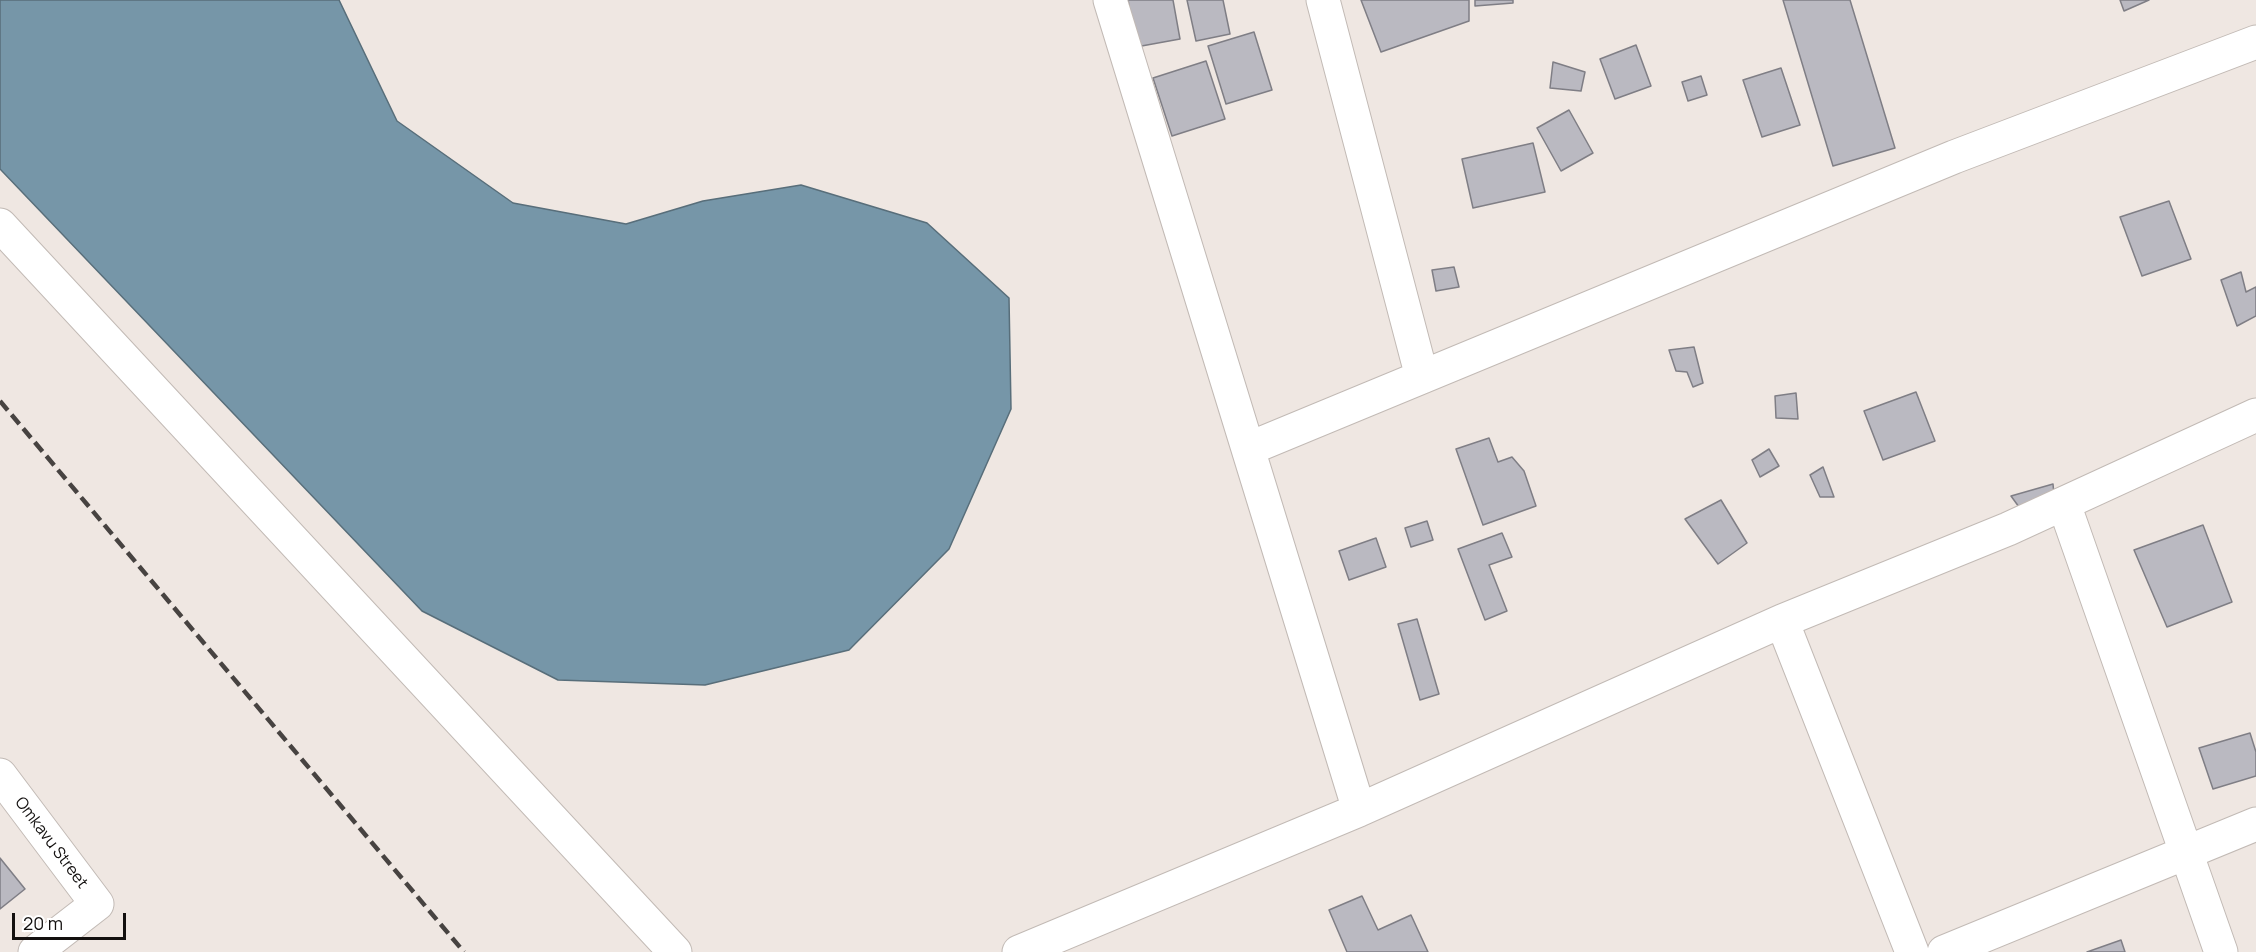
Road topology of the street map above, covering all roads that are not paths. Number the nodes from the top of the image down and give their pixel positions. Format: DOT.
graph roads {
  1 [pos="1110,0"];
  2 [pos="1323,0"];
  3 [pos="2256,42"];
  4 [pos="0,225"];
  5 [pos="1422,377"];
  6 [pos="2256,415"];
  7 [pos="1248,449"];
  8 [pos="2064,504"];
  9 [pos="1782,621"];
  10 [pos="0,776"];
  11 [pos="1359,810"];
  12 [pos="2256,824"];
  13 [pos="2186,851"];
  14 [pos="35,952"];
  15 [pos="675,952"];
  16 [pos="1019,952"];
  17 [pos="1912,952"];
  18 [pos="1944,952"];
  19 [pos="2222,952"];
  1 -- 7 [label="street"];
  2 -- 5 [label="street"];
  3 -- 5 [label="street"];
  4 -- 15 [label="street"];
  5 -- 7 [label="street"];
  6 -- 8 [label="street"];
  7 -- 11 [label="street"];
  8 -- 9 [label="street"];
  8 -- 13 [label="street"];
  9 -- 11 [label="street"];
  9 -- 17 [label="street"];
  10 -- 14 [label="street, Omkavu Street"];
  11 -- 16 [label="street"];
  12 -- 13 [label="street"];
  13 -- 18 [label="street"];
  13 -- 19 [label="street"];
}
